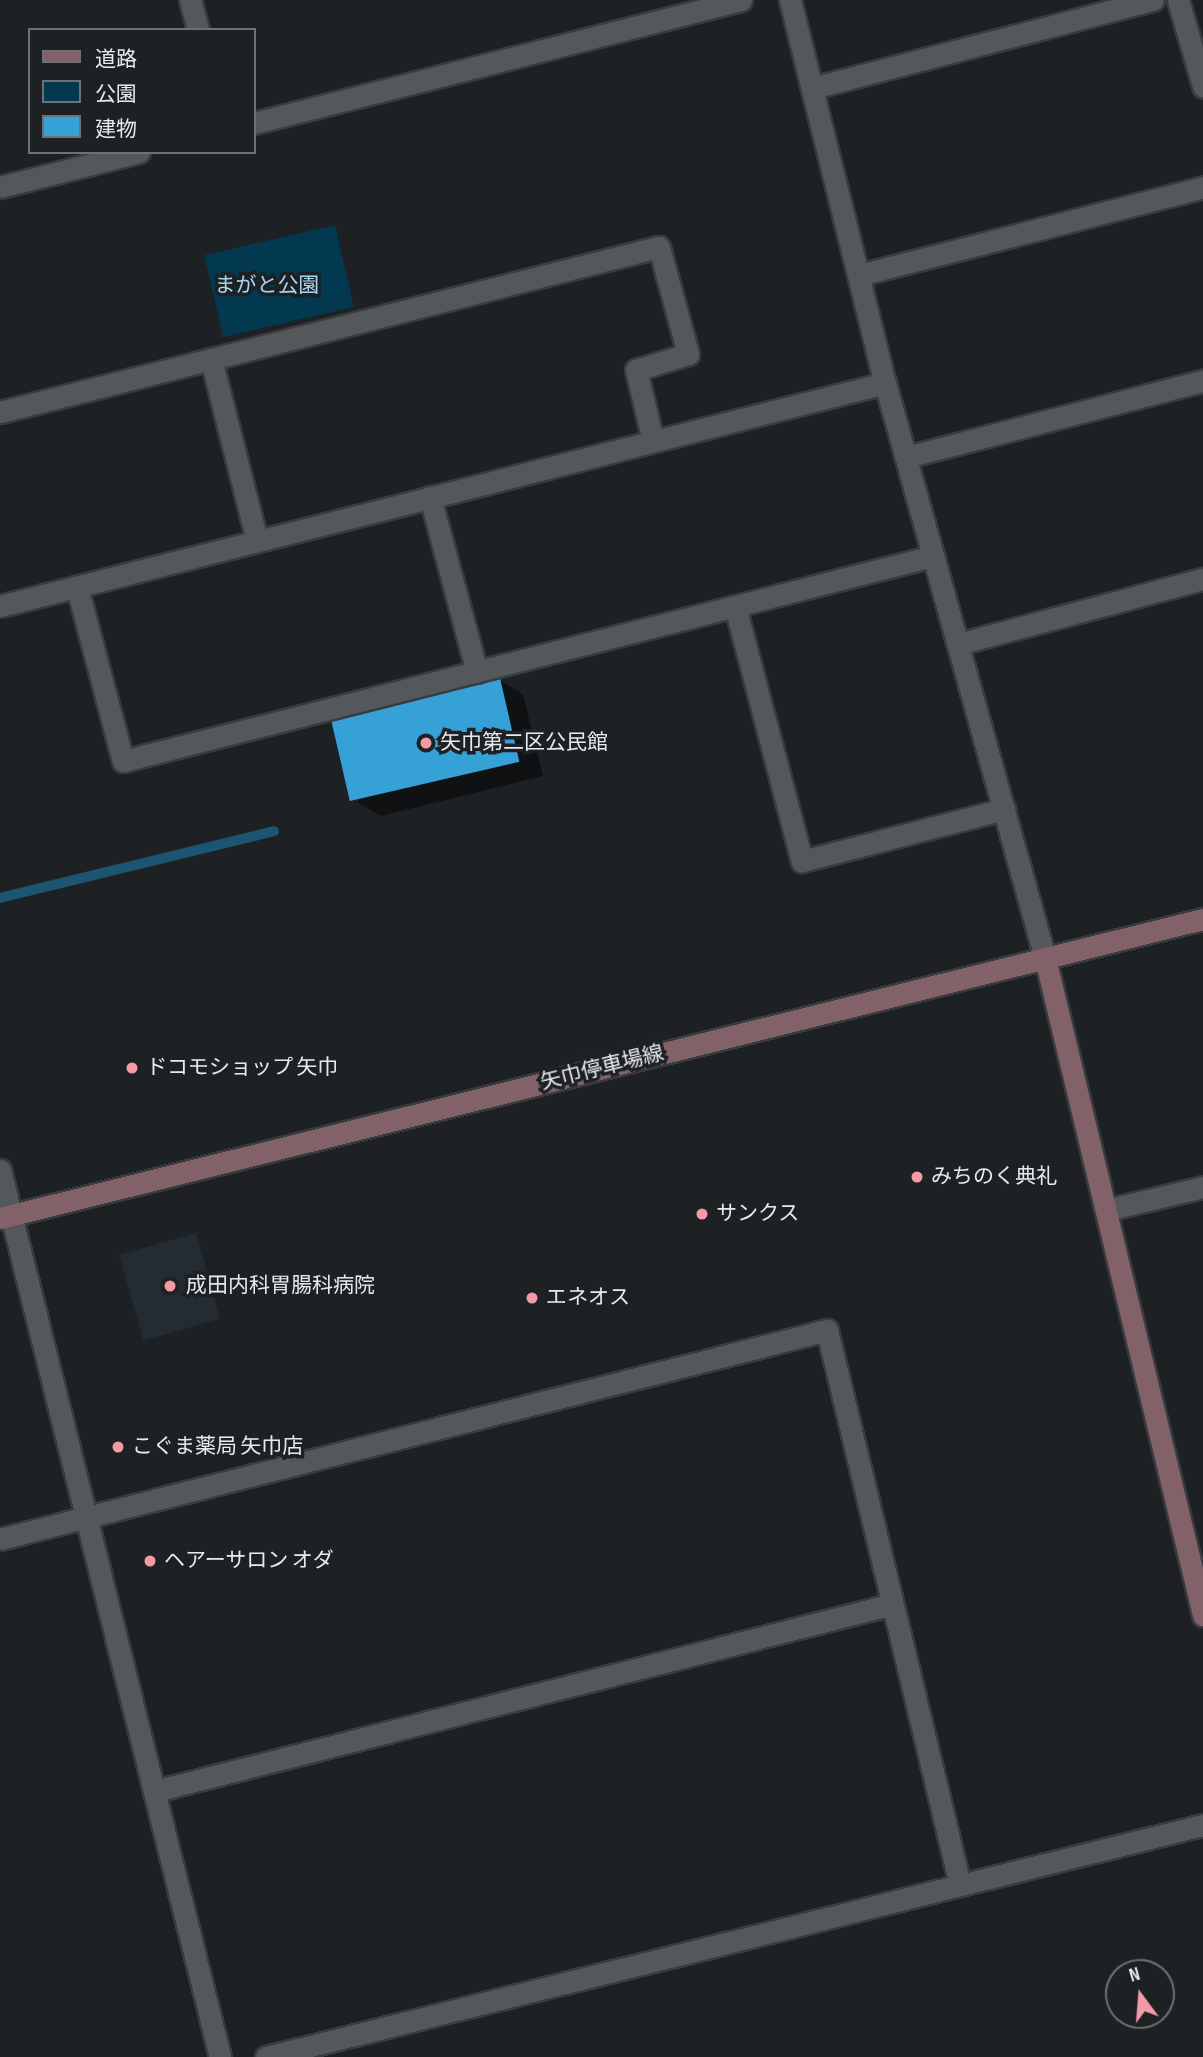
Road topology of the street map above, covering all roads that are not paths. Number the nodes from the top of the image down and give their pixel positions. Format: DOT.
graph roads {
  1 [pos="190,0"];
  2 [pos="741,0"];
  3 [pos="790,0"];
  4 [pos="1153,0"];
  5 [pos="1178,0"];
  6 [pos="197,28"];
  7 [pos="1203,86"];
  8 [pos="812,88"];
  9 [pos="256,122"];
  10 [pos="131,154"];
  11 [pos="0,187"];
  12 [pos="1203,187"];
  13 [pos="859,275"];
  14 [pos="211,359"];
  15 [pos="1203,382"];
  16 [pos="886,383"];
  17 [pos="0,412"];
  18 [pos="653,442"];
  19 [pos="906,457"];
  20 [pos="430,497"];
  21 [pos="257,541"];
  22 [pos="933,556"];
  23 [pos="1203,579"];
  24 [pos="77,587"];
  25 [pos="0,606"];
  26 [pos="735,606"];
  27 [pos="958,644"];
  28 [pos="477,672"];
  29 [pos="1004,809"];
  30 [pos="1203,919"];
  31 [pos="1045,958"];
  32 [pos="0,1170"];
  33 [pos="1203,1187"];
  34 [pos="1107,1210"];
  35 [pos="6,1216"];
  36 [pos="88,1518"];
  37 [pos="0,1539"];
  38 [pos="893,1604"];
  39 [pos="1203,1615"];
  40 [pos="155,1791"];
  41 [pos="1203,1825"];
  42 [pos="960,1885"];
  43 [pos="220,2057"];
  44 [pos="266,2057"];
  1 -- 6 [label="street"];
  2 -- 9 [label="street"];
  3 -- 8 [label="street"];
  4 -- 8 [label="street"];
  5 -- 7 [label="street"];
  8 -- 13 [label="street"];
  10 -- 11 [label="street"];
  12 -- 13 [label="street"];
  13 -- 16 [label="street"];
  14 -- 17 [label="street"];
  14 -- 18 [label="street"];
  14 -- 21 [label="street"];
  15 -- 19 [label="street"];
  16 -- 18 [label="street"];
  16 -- 19 [label="street"];
  18 -- 20 [label="street"];
  19 -- 22 [label="street"];
  20 -- 21 [label="street"];
  20 -- 28 [label="street"];
  21 -- 24 [label="street"];
  22 -- 26 [label="street"];
  22 -- 27 [label="street"];
  23 -- 27 [label="street"];
  24 -- 25 [label="street"];
  24 -- 28 [label="street"];
  26 -- 28 [label="street"];
  26 -- 29 [label="street"];
  27 -- 29 [label="street"];
  29 -- 31 [label="street"];
  30 -- 31 [label="main road, 矢巾停車場線"];
  31 -- 34 [label="main road"];
  31 -- 35 [label="main road, 矢巾停車場線"];
  32 -- 35 [label="street"];
  33 -- 34 [label="street"];
  34 -- 39 [label="main road"];
  35 -- 36 [label="street"];
  36 -- 37 [label="street"];
  36 -- 38 [label="street"];
  36 -- 40 [label="street"];
  38 -- 40 [label="street"];
  38 -- 42 [label="street"];
  40 -- 43 [label="street"];
  41 -- 42 [label="street"];
  42 -- 44 [label="street"];
}
